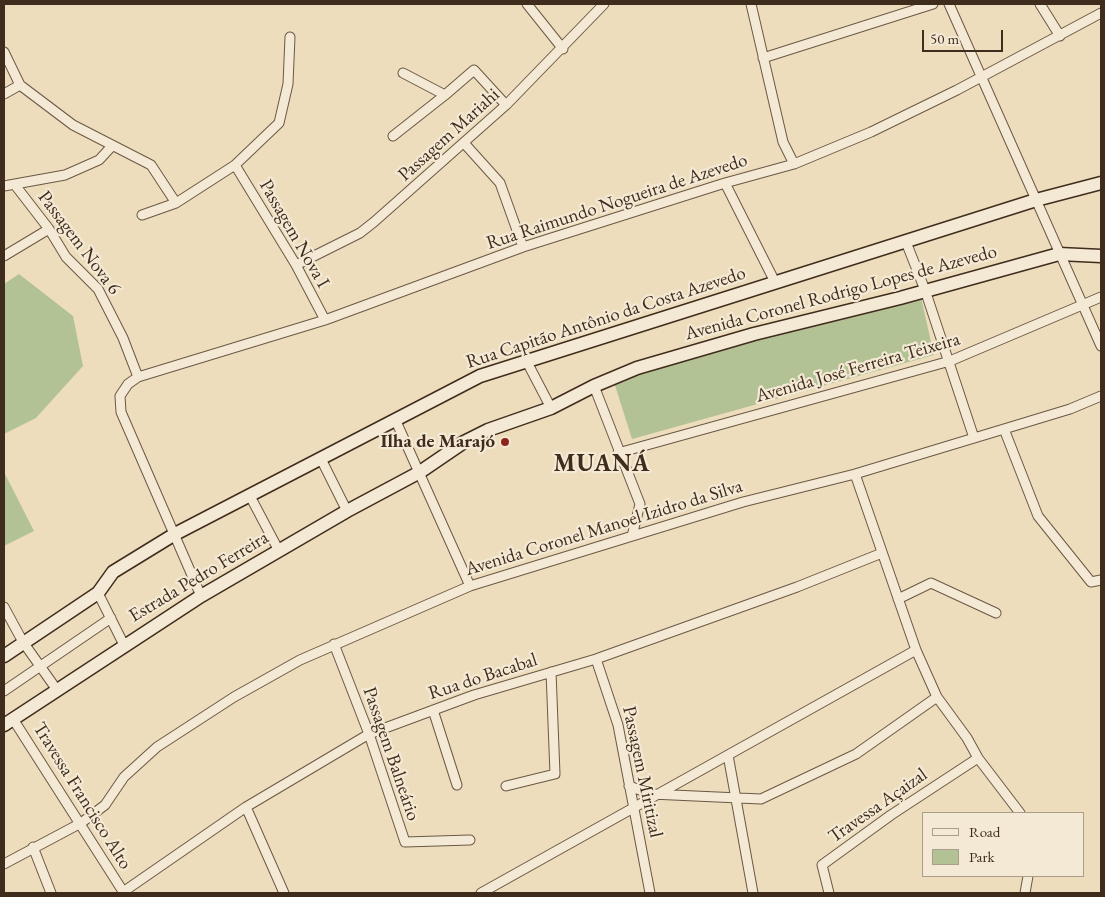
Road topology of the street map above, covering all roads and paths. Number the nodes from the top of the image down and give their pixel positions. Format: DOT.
graph roads {
  1 [pos="527,4"];
  2 [pos="604,4"];
  3 [pos="751,4"];
  4 [pos="933,4"];
  5 [pos="950,4"];
  6 [pos="1040,4"];
  7 [pos="1101,13"];
  8 [pos="1060,36"];
  9 [pos="290,37"];
  10 [pos="563,49"];
  11 [pos="4,52"];
  12 [pos="763,58"];
  13 [pos="403,73"];
  14 [pos="984,77"];
  15 [pos="20,85"];
  16 [pos="4,94"];
  17 [pos="445,95"];
  18 [pos="506,105"];
  19 [pos="393,136"];
  20 [pos="464,143"];
  21 [pos="112,146"];
  22 [pos="794,164"];
  23 [pos="235,165"];
  24 [pos="725,183"];
  25 [pos="1101,183"];
  26 [pos="15,185"];
  27 [pos="4,186"];
  28 [pos="1036,200"];
  29 [pos="176,203"];
  30 [pos="142,215"];
  31 [pos="49,229"];
  32 [pos="906,242"];
  33 [pos="523,247"];
  34 [pos="1059,254"];
  35 [pos="4,256"];
  36 [pos="1101,256"];
  37 [pos="296,264"];
  38 [pos="774,282"];
  39 [pos="925,290"];
  40 [pos="1101,297"];
  41 [pos="1083,304"];
  42 [pos="325,320"];
  43 [pos="1101,346"];
  44 [pos="950,361"];
  45 [pos="527,362"];
  46 [pos="138,377"];
  47 [pos="594,386"];
  48 [pos="1101,396"];
  49 [pos="551,408"];
  50 [pos="395,419"];
  51 [pos="1004,429"];
  52 [pos="974,438"];
  53 [pos="618,453"];
  54 [pos="320,459"];
  55 [pos="420,472"];
  56 [pos="855,474"];
  57 [pos="250,496"];
  58 [pos="347,510"];
  59 [pos="175,534"];
  60 [pos="632,536"];
  61 [pos="279,551"];
  62 [pos="882,553"];
  63 [pos="1101,580"];
  64 [pos="470,586"];
  65 [pos="98,593"];
  66 [pos="201,596"];
  67 [pos="898,599"];
  68 [pos="4,607"];
  69 [pos="996,613"];
  70 [pos="111,618"];
  71 [pos="23,642"];
  72 [pos="334,644"];
  73 [pos="124,645"];
  74 [pos="916,650"];
  75 [pos="4,656"];
  76 [pos="596,659"];
  77 [pos="41,667"];
  78 [pos="552,672"];
  79 [pos="57,690"];
  80 [pos="4,691"];
  81 [pos="937,697"];
  82 [pos="434,710"];
  83 [pos="8,722"];
  84 [pos="369,734"];
  85 [pos="728,755"];
  86 [pos="978,758"];
  87 [pos="457,785"];
  88 [pos="506,786"];
  89 [pos="629,786"];
  90 [pos="658,794"];
  91 [pos="737,800"];
  92 [pos="246,807"];
  93 [pos="634,808"];
  94 [pos="1019,812"];
  95 [pos="81,824"];
  96 [pos="470,840"];
  97 [pos="33,847"];
  98 [pos="4,864"];
  99 [pos="1028,877"];
  100 [pos="124,892"];
  101 [pos="51,893"];
  102 [pos="284,893"];
  103 [pos="481,893"];
  104 [pos="650,893"];
  105 [pos="753,893"];
  106 [pos="829,893"];
  107 [pos="1025,893"];
  1 -- 10 [label="street"];
  2 -- 10 [label="street, Passagem Mariahi"];
  3 -- 12 [label="street"];
  4 -- 12 [label="street"];
  5 -- 14 [label="street"];
  6 -- 8 [label="street"];
  7 -- 8 [label="street, Rua Raimundo Nogueira de Azevedo"];
  8 -- 14 [label="street, Rua Raimundo Nogueira de Azevedo"];
  9 -- 23 [label="street"];
  10 -- 18 [label="street, Passagem Mariahi"];
  11 -- 15 [label="street"];
  12 -- 22 [label="street"];
  13 -- 17 [label="street"];
  14 -- 22 [label="street, Rua Raimundo Nogueira de Azevedo"];
  14 -- 28 [label="street"];
  15 -- 16 [label="street"];
  15 -- 21 [label="street"];
  17 -- 18 [label="street"];
  17 -- 19 [label="street"];
  18 -- 20 [label="street, Passagem Mariahi"];
  20 -- 33 [label="street"];
  20 -- 37 [label="street, Passagem Mariahi"];
  21 -- 26 [label="street"];
  21 -- 29 [label="street"];
  22 -- 24 [label="street, Rua Raimundo Nogueira de Azevedo"];
  23 -- 29 [label="street"];
  23 -- 37 [label="street, Passagem Nova I"];
  24 -- 33 [label="street, Rua Raimundo Nogueira de Azevedo"];
  24 -- 38 [label="street"];
  25 -- 28 [label="street, Rua Capitão Antônio da Costa Azevedo"];
  26 -- 27 [label="street"];
  26 -- 31 [label="street, Passagem Nova 6"];
  28 -- 32 [label="street, Rua Capitão Antônio da Costa Azevedo"];
  28 -- 34 [label="street"];
  29 -- 30 [label="street"];
  31 -- 35 [label="street"];
  31 -- 46 [label="street, Passagem Nova 6"];
  32 -- 38 [label="street, Rua Capitão Antônio da Costa Azevedo"];
  32 -- 39 [label="street"];
  33 -- 42 [label="street, Rua Raimundo Nogueira de Azevedo"];
  34 -- 36 [label="street, Avenida Coronel Rodrigo Lopes de Azevedo"];
  34 -- 39 [label="street, Avenida Coronel Rodrigo Lopes de Azevedo"];
  34 -- 41 [label="street"];
  37 -- 42 [label="street, Passagem Nova I"];
  38 -- 45 [label="street, Rua Capitão Antônio da Costa Azevedo"];
  39 -- 44 [label="street"];
  39 -- 47 [label="street, Avenida Coronel Rodrigo Lopes de Azevedo"];
  40 -- 41 [label="street, Avenida José Ferreira Teixeira"];
  41 -- 43 [label="street"];
  41 -- 44 [label="street, Avenida José Ferreira Teixeira"];
  42 -- 46 [label="street, Rua Raimundo Nogueira de Azevedo"];
  44 -- 52 [label="street"];
  44 -- 53 [label="street, Avenida José Ferreira Teixeira"];
  45 -- 49 [label="street"];
  45 -- 50 [label="street, Rua Capitão Antônio da Costa Azevedo"];
  46 -- 59 [label="street, Rua Raimundo Nogueira de Azevedo"];
  47 -- 49 [label="street, Avenida Coronel Rodrigo Lopes de Azevedo"];
  47 -- 53 [label="street"];
  48 -- 51 [label="street, Avenida Coronel Manoel Izidro da Silva"];
  49 -- 55 [label="street, Estrada Pedro Ferreira"];
  50 -- 54 [label="street, Rua Capitão Antônio da Costa Azevedo"];
  50 -- 55 [label="street"];
  51 -- 52 [label="street, Avenida Coronel Manoel Izidro da Silva"];
  51 -- 63 [label="street"];
  52 -- 56 [label="street, Avenida Coronel Manoel Izidro da Silva"];
  53 -- 60 [label="street"];
  54 -- 57 [label="street, Rua Capitão Antônio da Costa Azevedo"];
  54 -- 58 [label="street"];
  55 -- 58 [label="street, Estrada Pedro Ferreira"];
  55 -- 64 [label="street"];
  56 -- 60 [label="street, Avenida Coronel Manoel Izidro da Silva"];
  56 -- 62 [label="street"];
  57 -- 59 [label="street, Rua Capitão Antônio da Costa Azevedo"];
  57 -- 61 [label="street"];
  58 -- 61 [label="street, Estrada Pedro Ferreira"];
  59 -- 65 [label="street, Rua Capitão Antônio da Costa Azevedo"];
  59 -- 66 [label="street"];
  60 -- 64 [label="street, Avenida Coronel Manoel Izidro da Silva"];
  61 -- 66 [label="street, Estrada Pedro Ferreira"];
  62 -- 67 [label="street"];
  62 -- 76 [label="street, Rua do Bacabal"];
  64 -- 72 [label="street, Avenida Coronel Manoel Izidro da Silva"];
  65 -- 70 [label="street"];
  65 -- 71 [label="street, Rua Capitão Antônio da Costa Azevedo"];
  66 -- 73 [label="street, Estrada Pedro Ferreira"];
  67 -- 69 [label="street"];
  67 -- 74 [label="street"];
  68 -- 71 [label="street"];
  70 -- 73 [label="street"];
  70 -- 77 [label="street"];
  71 -- 75 [label="street, Rua Capitão Antônio da Costa Azevedo"];
  71 -- 77 [label="street"];
  72 -- 84 [label="street, Passagem Balneário"];
  72 -- 95 [label="street, Avenida Coronel Manoel Izidro da Silva"];
  73 -- 79 [label="street, Estrada Pedro Ferreira"];
  74 -- 81 [label="street"];
  74 -- 85 [label="street"];
  76 -- 78 [label="street, Rua do Bacabal"];
  76 -- 89 [label="street, Passagem Miritizal"];
  77 -- 79 [label="street"];
  77 -- 80 [label="street"];
  78 -- 82 [label="street, Rua do Bacabal"];
  78 -- 88 [label="street"];
  79 -- 83 [label="street, Estrada Pedro Ferreira"];
  81 -- 86 [label="street"];
  81 -- 91 [label="street"];
  82 -- 84 [label="street, Rua do Bacabal"];
  82 -- 87 [label="street"];
  83 -- 95 [label="street, Travessa Francisco Alto"];
  84 -- 92 [label="street, Rua do Bacabal"];
  84 -- 96 [label="street, Passagem Balneário"];
  85 -- 90 [label="street"];
  85 -- 91 [label="street"];
  86 -- 94 [label="street"];
  86 -- 106 [label="street, Travessa Açaizal"];
  89 -- 90 [label="street"];
  89 -- 93 [label="street, Passagem Miritizal"];
  90 -- 91 [label="street"];
  90 -- 93 [label="street"];
  91 -- 105 [label="street"];
  92 -- 100 [label="street, Rua do Bacabal"];
  92 -- 102 [label="street"];
  93 -- 103 [label="street"];
  93 -- 104 [label="street, Passagem Miritizal"];
  95 -- 97 [label="street, Avenida Coronel Manoel Izidro da Silva"];
  95 -- 100 [label="street, Travessa Francisco Alto"];
  97 -- 98 [label="street, Avenida Coronel Manoel Izidro da Silva"];
  97 -- 101 [label="street"];
  99 -- 107 [label="street"];
}
